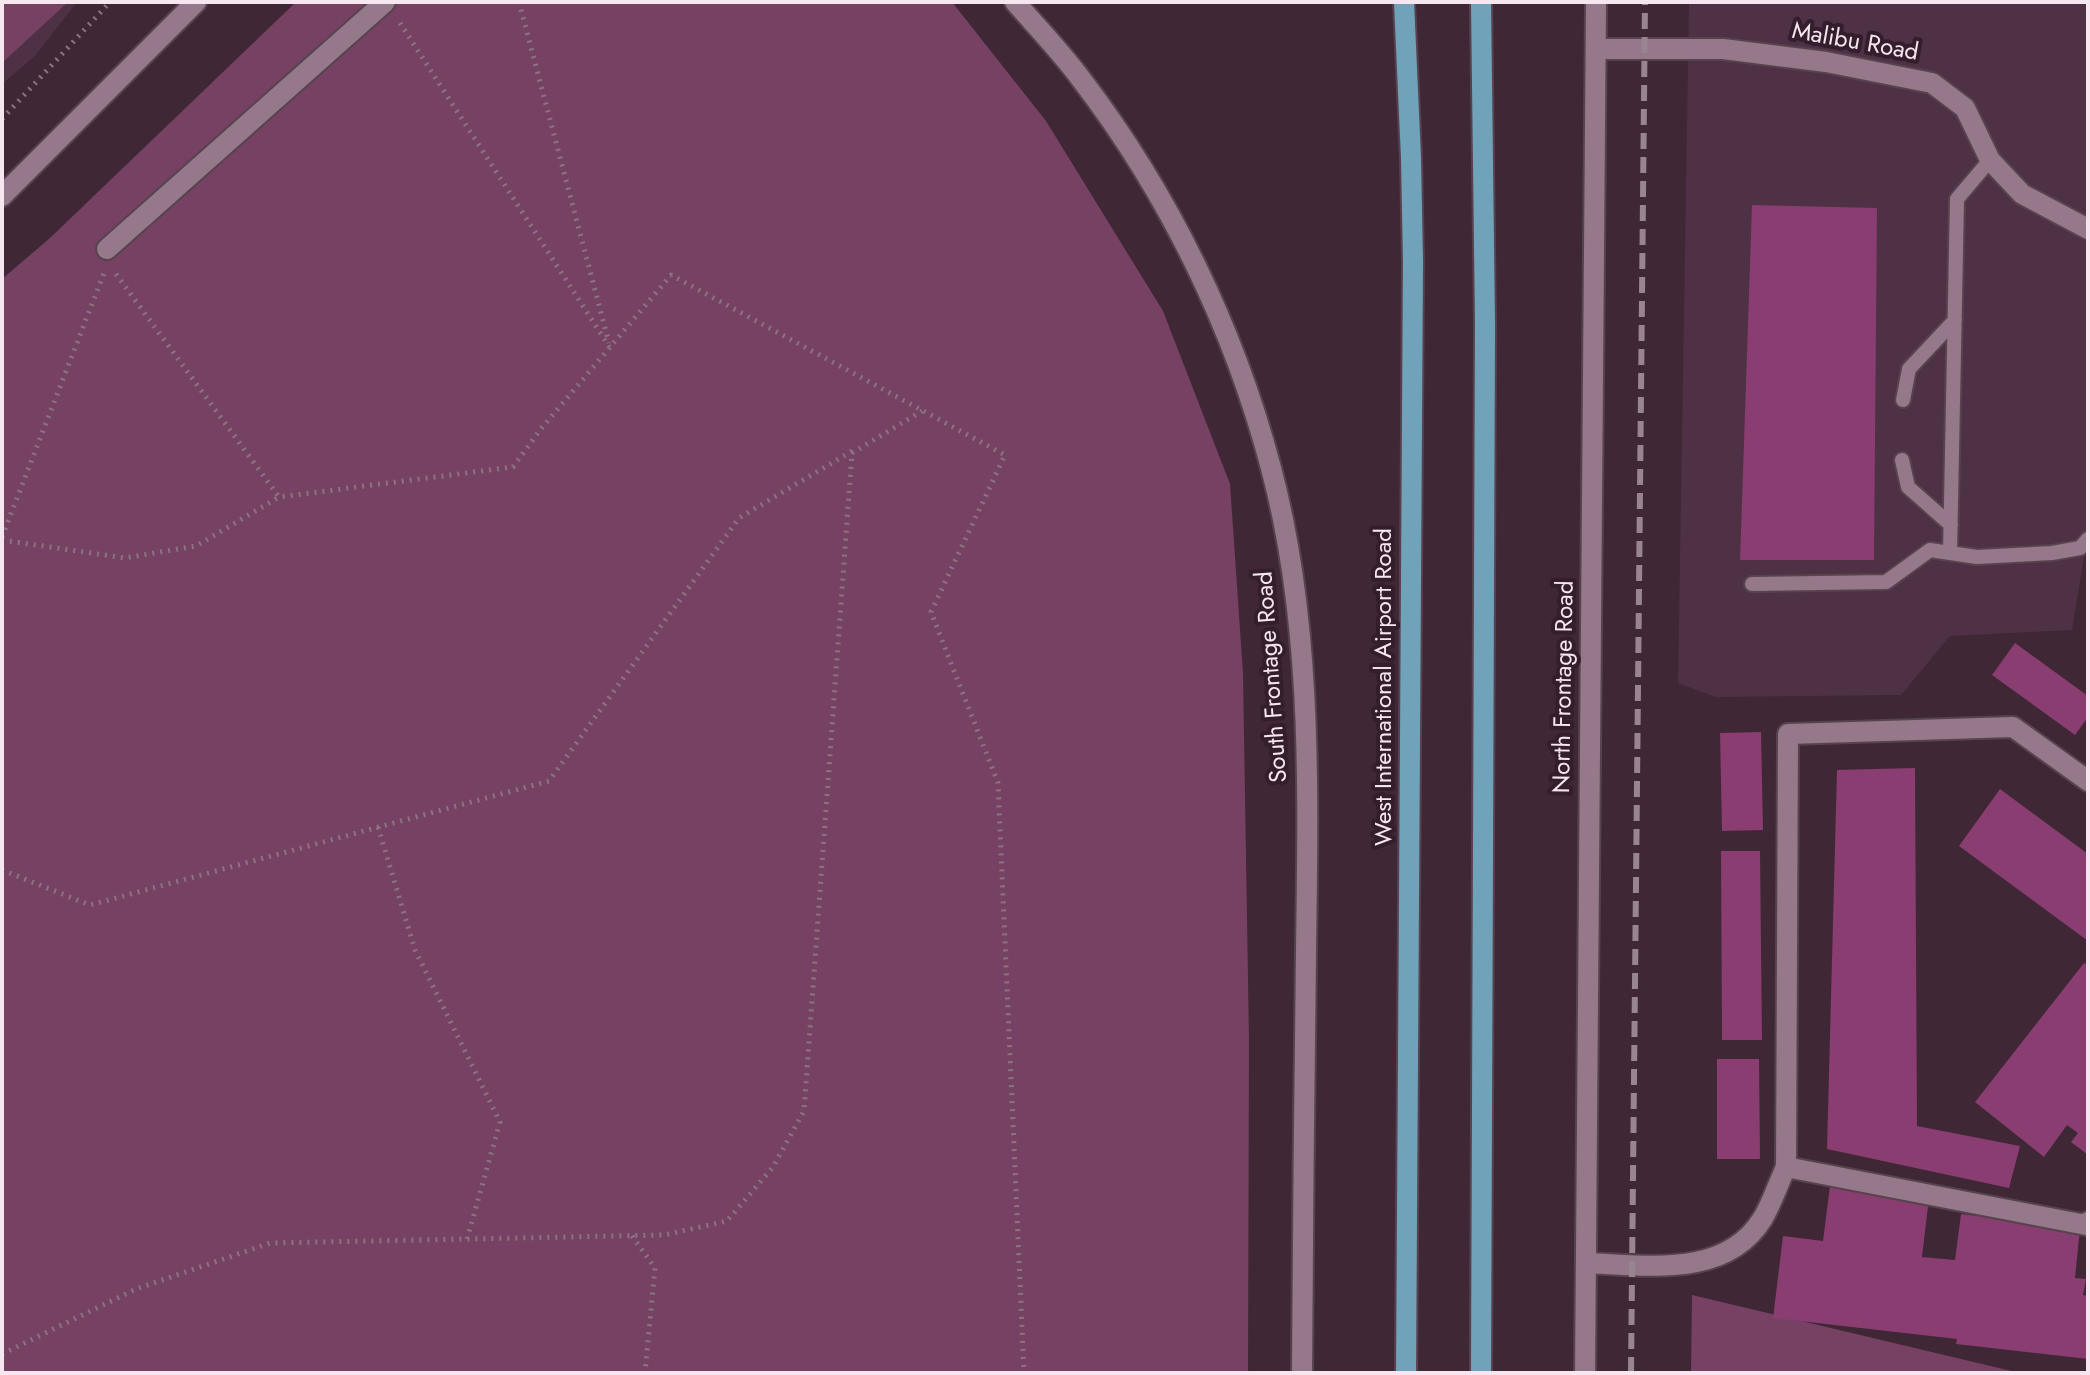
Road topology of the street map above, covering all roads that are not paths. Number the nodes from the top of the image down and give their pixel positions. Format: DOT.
graph roads {
  1 [pos="385,2"];
  2 [pos="1015,2"];
  3 [pos="1404,2"];
  4 [pos="1481,2"];
  5 [pos="1596,2"];
  6 [pos="186,5"];
  7 [pos="1597,49"];
  8 [pos="1990,160"];
  9 [pos="2,196"];
  10 [pos="2088,229"];
  11 [pos="108,256"];
  12 [pos="1955,320"];
  13 [pos="1903,400"];
  14 [pos="1902,460"];
  15 [pos="1951,525"];
  16 [pos="2088,539"];
  17 [pos="1950,553"];
  18 [pos="1752,584"];
  19 [pos="2088,781"];
  20 [pos="1786,1167"];
  21 [pos="2088,1222"];
  22 [pos="1586,1263"];
  23 [pos="1302,1373"];
  24 [pos="1406,1373"];
  25 [pos="1481,1373"];
  26 [pos="1585,1373"];
  1 -- 11 [label="street"];
  2 -- 23 [label="street, South Frontage Road"];
  3 -- 24 [label="main road, West International Airport Road"];
  4 -- 25 [label="main road"];
  5 -- 7 [label="street, North Frontage Road"];
  6 -- 9 [label="street"];
  7 -- 8 [label="street, Malibu Road"];
  7 -- 22 [label="street, North Frontage Road"];
  8 -- 10 [label="street, Malibu Road"];
  8 -- 12 [label="lane"];
  12 -- 13 [label="lane"];
  12 -- 15 [label="lane"];
  14 -- 15 [label="lane"];
  15 -- 17 [label="lane"];
  16 -- 17 [label="lane"];
  17 -- 18 [label="lane"];
  19 -- 20 [label="street"];
  20 -- 21 [label="street"];
  20 -- 22 [label="street"];
  22 -- 26 [label="street, North Frontage Road"];
}
